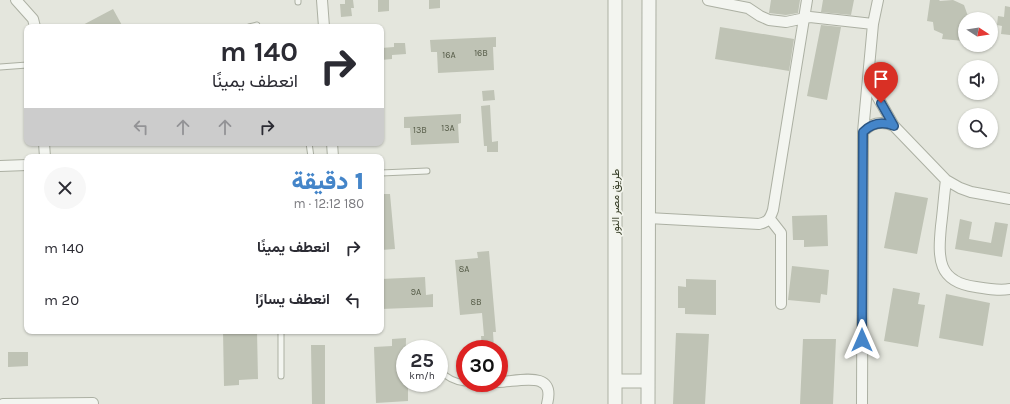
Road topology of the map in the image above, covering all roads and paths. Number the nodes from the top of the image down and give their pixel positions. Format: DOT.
graph roads {
  1 [pos="16,0"];
  2 [pos="322,0"];
  3 [pos="615,0"];
  4 [pos="649,0"];
  5 [pos="708,0"];
  6 [pos="807,0"];
  7 [pos="878,0"];
  8 [pos="749,4"];
  9 [pos="804,19"];
  10 [pos="34,24"];
  11 [pos="324,24"];
  12 [pos="873,24"];
  13 [pos="24,65"];
  14 [pos="0,67"];
  15 [pos="868,80"];
  16 [pos="894,126"];
  17 [pos="863,132"];
  18 [pos="24,164"];
  19 [pos="0,166"];
  20 [pos="427,171"];
  21 [pos="384,173"];
  22 [pos="946,180"];
  23 [pos="1010,199"];
  24 [pos="648,218"];
  25 [pos="770,218"];
  26 [pos="1010,289"];
  27 [pos="781,304"];
  28 [pos="281,334"];
  29 [pos="281,376"];
  30 [pos="508,381"];
  31 [pos="615,381"];
  32 [pos="648,381"];
  33 [pos="93,403"];
  34 [pos="3,404"];
  35 [pos="547,404"];
  36 [pos="615,404"];
  37 [pos="648,404"];
  38 [pos="862,404"];
  1 -- 10 [label="street"];
  2 -- 11 [label="street"];
  3 -- 31 [label="street, طريق مصر النور"];
  4 -- 24 [label="street"];
  5 -- 8 [label="street"];
  6 -- 9 [label="street"];
  7 -- 12 [label="street"];
  8 -- 9 [label="street"];
  9 -- 12 [label="street"];
  9 -- 25 [label="street"];
  12 -- 15 [label="street"];
  13 -- 14 [label="lane"];
  15 -- 16 [label="street"];
  15 -- 17 [label="street"];
  16 -- 17 [label="street"];
  16 -- 22 [label="street"];
  17 -- 38 [label="street"];
  18 -- 19 [label="street"];
  20 -- 21 [label="lane"];
  22 -- 23 [label="street"];
  22 -- 26 [label="street"];
  24 -- 25 [label="street"];
  24 -- 32 [label="street"];
  25 -- 27 [label="street"];
  28 -- 29 [label="lane"];
  30 -- 35 [label="street"];
  31 -- 32 [label="street"];
  31 -- 36 [label="street, طريق مصر النور"];
  32 -- 37 [label="street"];
  33 -- 34 [label="street"];
}
